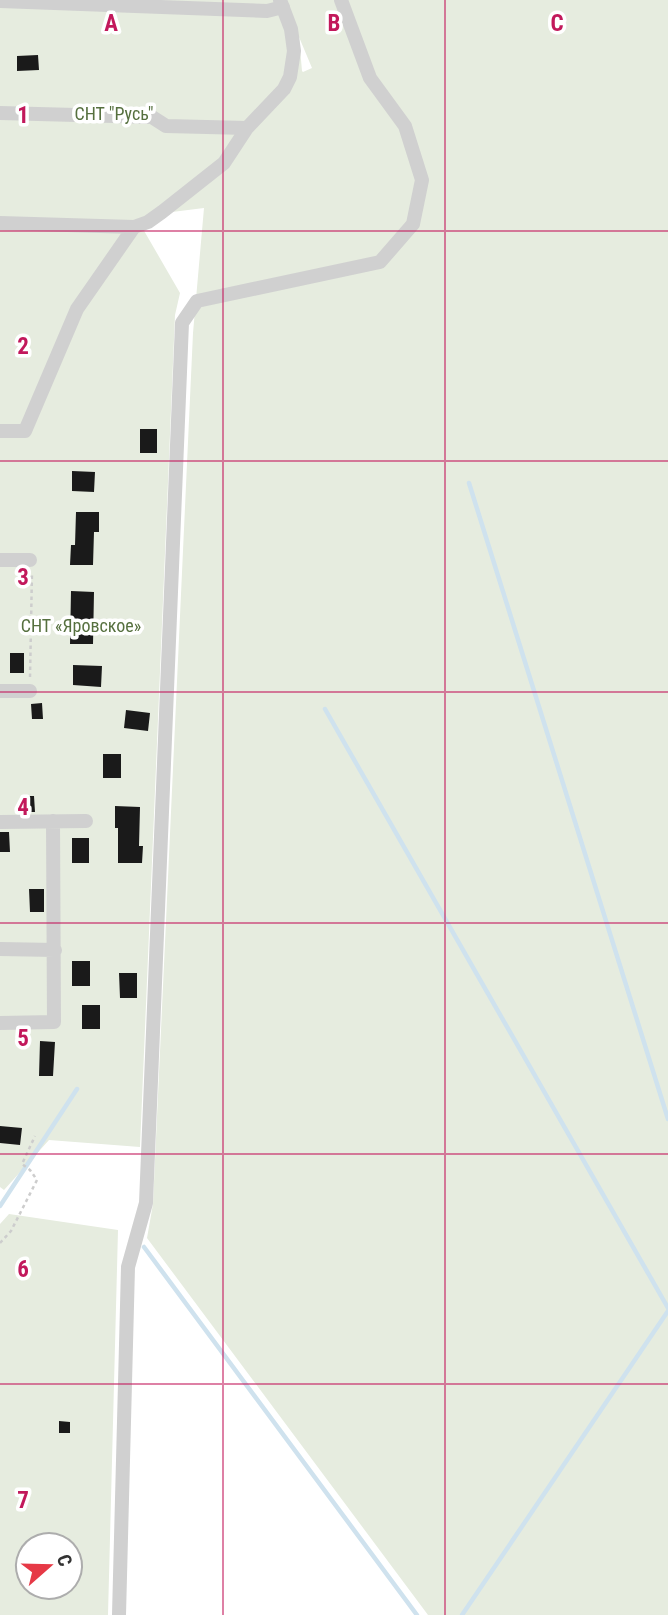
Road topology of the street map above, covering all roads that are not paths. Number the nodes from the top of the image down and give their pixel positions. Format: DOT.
graph roads {
  1 [pos="341,0"];
  2 [pos="0,1"];
  3 [pos="282,4"];
  4 [pos="0,113"];
  5 [pos="247,128"];
  6 [pos="0,223"];
  7 [pos="134,227"];
  8 [pos="0,431"];
  9 [pos="0,560"];
  10 [pos="30,560"];
  11 [pos="0,691"];
  12 [pos="30,691"];
  13 [pos="54,821"];
  14 [pos="86,821"];
  15 [pos="0,822"];
  16 [pos="0,949"];
  17 [pos="55,950"];
  18 [pos="0,1023"];
  19 [pos="119,1615"];
  1 -- 19 [label="street"];
  2 -- 3 [label="street"];
  3 -- 5 [label="street"];
  4 -- 5 [label="street"];
  5 -- 7 [label="street"];
  6 -- 7 [label="street"];
  7 -- 8 [label="street"];
  9 -- 10 [label="street"];
  11 -- 12 [label="street"];
  13 -- 14 [label="street"];
  13 -- 15 [label="street"];
  13 -- 17 [label="street"];
  16 -- 17 [label="street"];
  17 -- 18 [label="street"];
}
